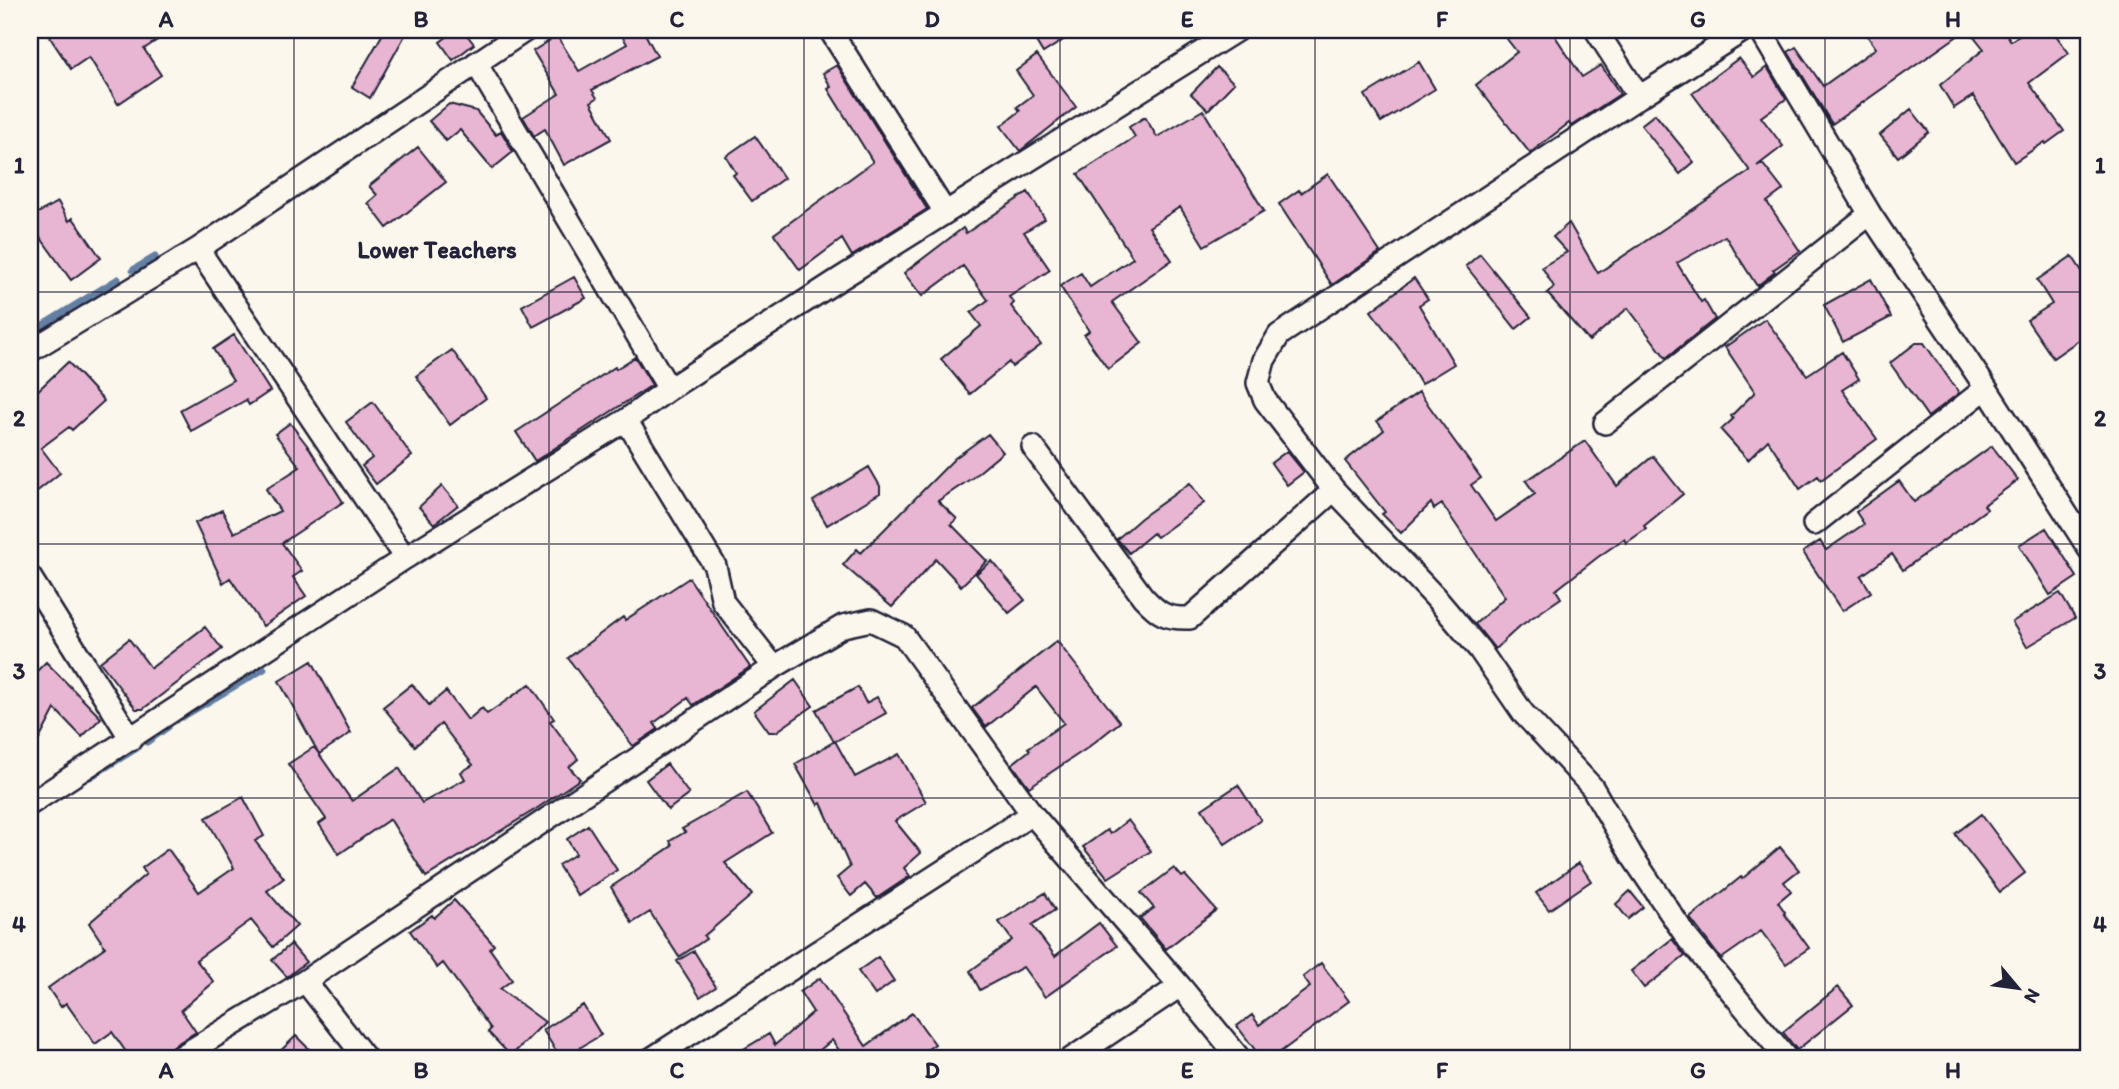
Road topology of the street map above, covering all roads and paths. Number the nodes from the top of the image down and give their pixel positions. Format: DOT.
graph roads {
  1 [pos="526,30"];
  2 [pos="830,30"];
  3 [pos="1596,30"];
  4 [pos="1744,30"];
  5 [pos="1760,30"];
  6 [pos="1223,33"];
  7 [pos="475,63"];
  8 [pos="1639,97"];
  9 [pos="945,212"];
  10 [pos="1870,214"];
  11 [pos="198,249"];
  12 [pos="30,351"];
  13 [pos="670,388"];
  14 [pos="1986,388"];
  15 [pos="626,420"];
  16 [pos="1605,423"];
  17 [pos="1033,447"];
  18 [pos="1334,490"];
  19 [pos="1814,524"];
  20 [pos="2089,549"];
  21 [pos="405,558"];
  22 [pos="30,577"];
  23 [pos="774,667"];
  24 [pos="131,739"];
  25 [pos="30,804"];
  26 [pos="1031,814"];
  27 [pos="305,981"];
  28 [pos="1180,986"];
  29 [pos="177,1059"];
  30 [pos="366,1059"];
  31 [pos="651,1059"];
  32 [pos="1071,1059"];
  33 [pos="1241,1059"];
  34 [pos="1787,1059"];
  1 -- 7 [label="street"];
  2 -- 9 [label="street"];
  3 -- 8 [label="street"];
  4 -- 8 [label="street"];
  5 -- 10 [label="street"];
  6 -- 9 [label="street"];
  7 -- 11 [label="street"];
  7 -- 13 [label="street"];
  8 -- 18 [label="street"];
  9 -- 13 [label="street"];
  10 -- 14 [label="street"];
  10 -- 16 [label="street"];
  11 -- 12 [label="street"];
  11 -- 21 [label="street"];
  13 -- 15 [label="street"];
  14 -- 19 [label="street"];
  14 -- 20 [label="street"];
  15 -- 21 [label="street"];
  15 -- 23 [label="street"];
  17 -- 18 [label="street"];
  18 -- 34 [label="street"];
  21 -- 24 [label="street"];
  22 -- 24 [label="street"];
  23 -- 26 [label="street"];
  23 -- 27 [label="street"];
  24 -- 25 [label="street"];
  26 -- 28 [label="street"];
  26 -- 31 [label="street"];
  27 -- 29 [label="street"];
  27 -- 30 [label="street"];
  28 -- 32 [label="street"];
  28 -- 33 [label="street"];
}
